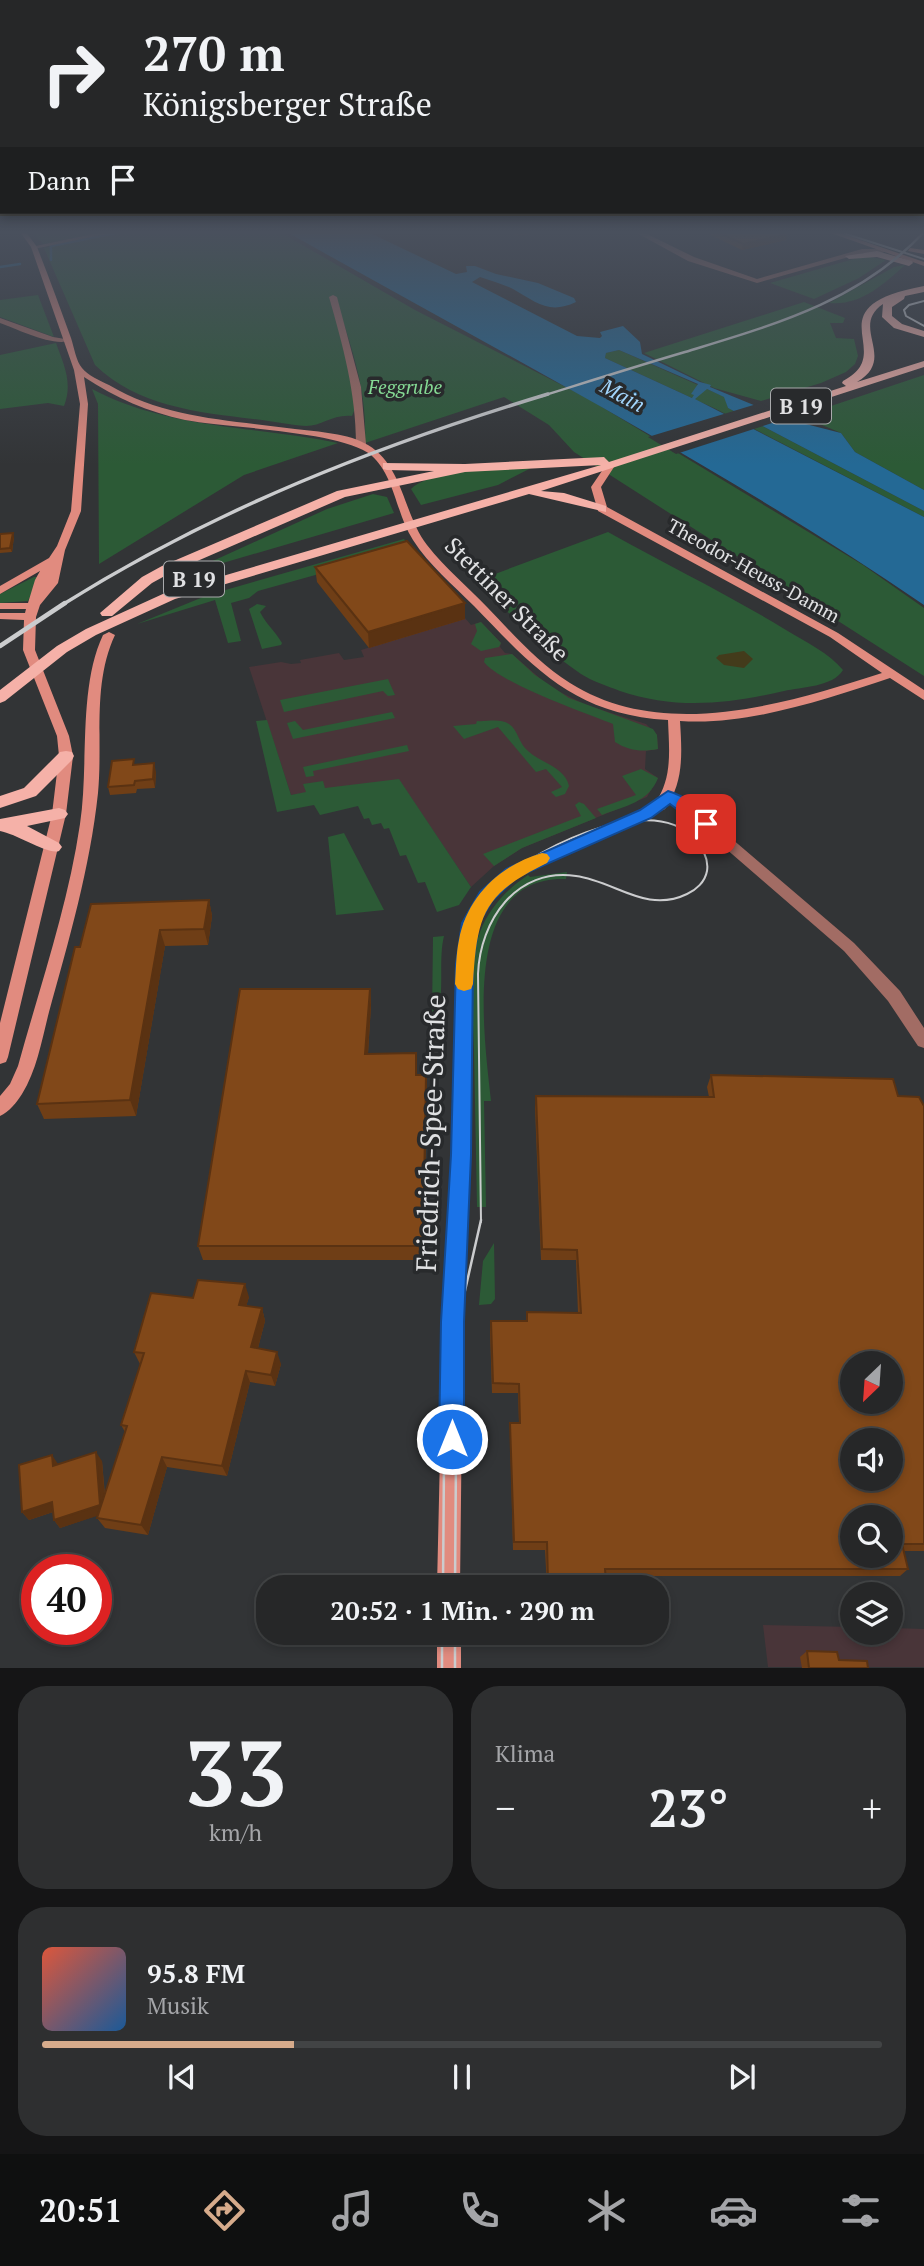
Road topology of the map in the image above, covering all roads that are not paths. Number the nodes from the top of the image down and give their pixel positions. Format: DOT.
graph roads {
  1 [pos="56,310"];
  2 [pos="337,310"];
  3 [pos="871,310"];
  4 [pos="886,310"];
  5 [pos="0,320"];
  6 [pos="924,334"];
  7 [pos="66,340"];
  8 [pos="924,357"];
  9 [pos="924,364"];
  10 [pos="78,370"];
  11 [pos="847,383"];
  12 [pos="356,443"];
  13 [pos="606,464"];
  14 [pos="387,466"];
  15 [pos="466,468"];
  16 [pos="396,484"];
  17 [pos="517,494"];
  18 [pos="602,509"];
  19 [pos="56,553"];
  20 [pos="287,556"];
  21 [pos="0,591"];
  22 [pos="0,606"];
  23 [pos="141,607"];
  24 [pos="32,611"];
  25 [pos="0,616"];
  26 [pos="110,625"];
  27 [pos="891,674"];
  28 [pos="0,683"];
  29 [pos="924,696"];
  30 [pos="0,698"];
  31 [pos="0,710"];
  32 [pos="674,718"];
  33 [pos="66,756"];
  34 [pos="668,796"];
  35 [pos="0,802"];
  36 [pos="59,814"];
  37 [pos="1,825"];
  38 [pos="53,847"];
  39 [pos="924,1041"];
  40 [pos="0,1057"];
  41 [pos="0,1108"];
  42 [pos="449,1575"];
  43 [pos="449,1645"];
  44 [pos="449,1668"];
  1 -- 7 [label="main road"];
  2 -- 12 [label="street"];
  3 -- 11 [label="main road"];
  4 -- 6 [label="main road"];
  5 -- 7 [label="street"];
  7 -- 10 [label="main road"];
  8 -- 11 [label="main road, B 19"];
  9 -- 13 [label="main road, B 19"];
  10 -- 12 [label="main road"];
  10 -- 19 [label="main road"];
  11 -- 13 [label="main road, B 19"];
  12 -- 14 [label="main road, Stettiner Straße"];
  13 -- 15 [label="main road"];
  13 -- 17 [label="main road, B 19"];
  13 -- 18 [label="main road"];
  13 -- 20 [label="main road, B 19"];
  14 -- 15 [label="main road"];
  14 -- 16 [label="main road, Stettiner Straße"];
  15 -- 16 [label="main road"];
  16 -- 26 [label="main road"];
  16 -- 32 [label="main road, Stettiner Straße"];
  17 -- 18 [label="main road"];
  17 -- 20 [label="main road, B 19"];
  18 -- 27 [label="main road, Theodor-Heuss-Damm"];
  19 -- 21 [label="main road"];
  19 -- 24 [label="main road"];
  20 -- 23 [label="main road, B 19"];
  20 -- 26 [label="main road, B 19"];
  22 -- 24 [label="main road"];
  23 -- 26 [label="main road"];
  23 -- 30 [label="main road, B 19"];
  24 -- 25 [label="main road"];
  24 -- 33 [label="main road"];
  26 -- 28 [label="main road, B 19"];
  26 -- 31 [label="main road"];
  26 -- 41 [label="main road"];
  27 -- 29 [label="main road, Theodor-Heuss-Damm"];
  27 -- 32 [label="main road, Stettiner Straße"];
  32 -- 34 [label="main road"];
  33 -- 35 [label="main road"];
  33 -- 36 [label="main road"];
  34 -- 39 [label="street"];
  34 -- 42 [label="main road, Friedrich-Spee-Straße"];
  36 -- 37 [label="main road"];
  36 -- 38 [label="main road"];
  37 -- 38 [label="main road"];
  38 -- 40 [label="main road"];
  43 -- 44 [label="main road"];
}
